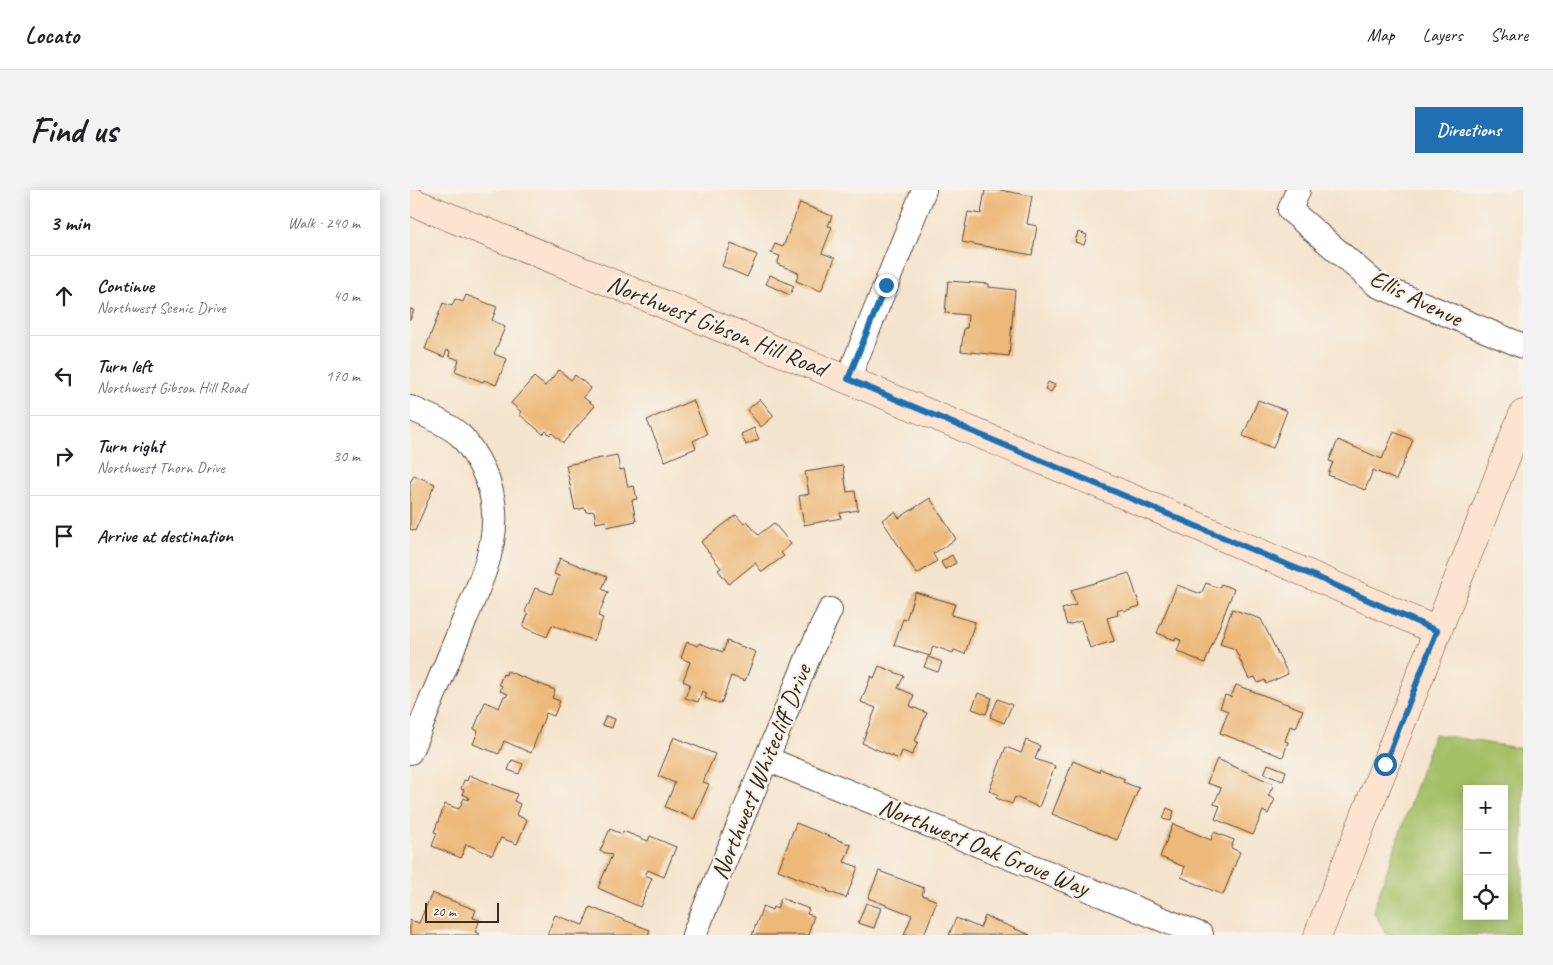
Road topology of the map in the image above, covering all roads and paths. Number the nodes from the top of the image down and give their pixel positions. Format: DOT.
graph roads {
  1 [pos="924,190"];
  2 [pos="1298,190"];
  3 [pos="410,201"];
  4 [pos="1523,346"];
  5 [pos="848,379"];
  6 [pos="410,408"];
  7 [pos="1523,414"];
  8 [pos="830,610"];
  9 [pos="1437,631"];
  10 [pos="410,752"];
  11 [pos="767,759"];
  12 [pos="694,935"];
  13 [pos="1201,935"];
  14 [pos="1318,935"];
  1 -- 5 [label="street"];
  2 -- 4 [label="street, Ellis Avenue"];
  3 -- 5 [label="main road, Northwest Gibson Hill Road"];
  5 -- 9 [label="main road, Northwest Gibson Hill Road"];
  6 -- 10 [label="street"];
  7 -- 9 [label="main road"];
  8 -- 11 [label="street, Northwest Whitecliff Drive"];
  9 -- 14 [label="main road"];
  11 -- 12 [label="street, Northwest Whitecliff Drive"];
  11 -- 13 [label="street, Northwest Oak Grove Way"];
}
